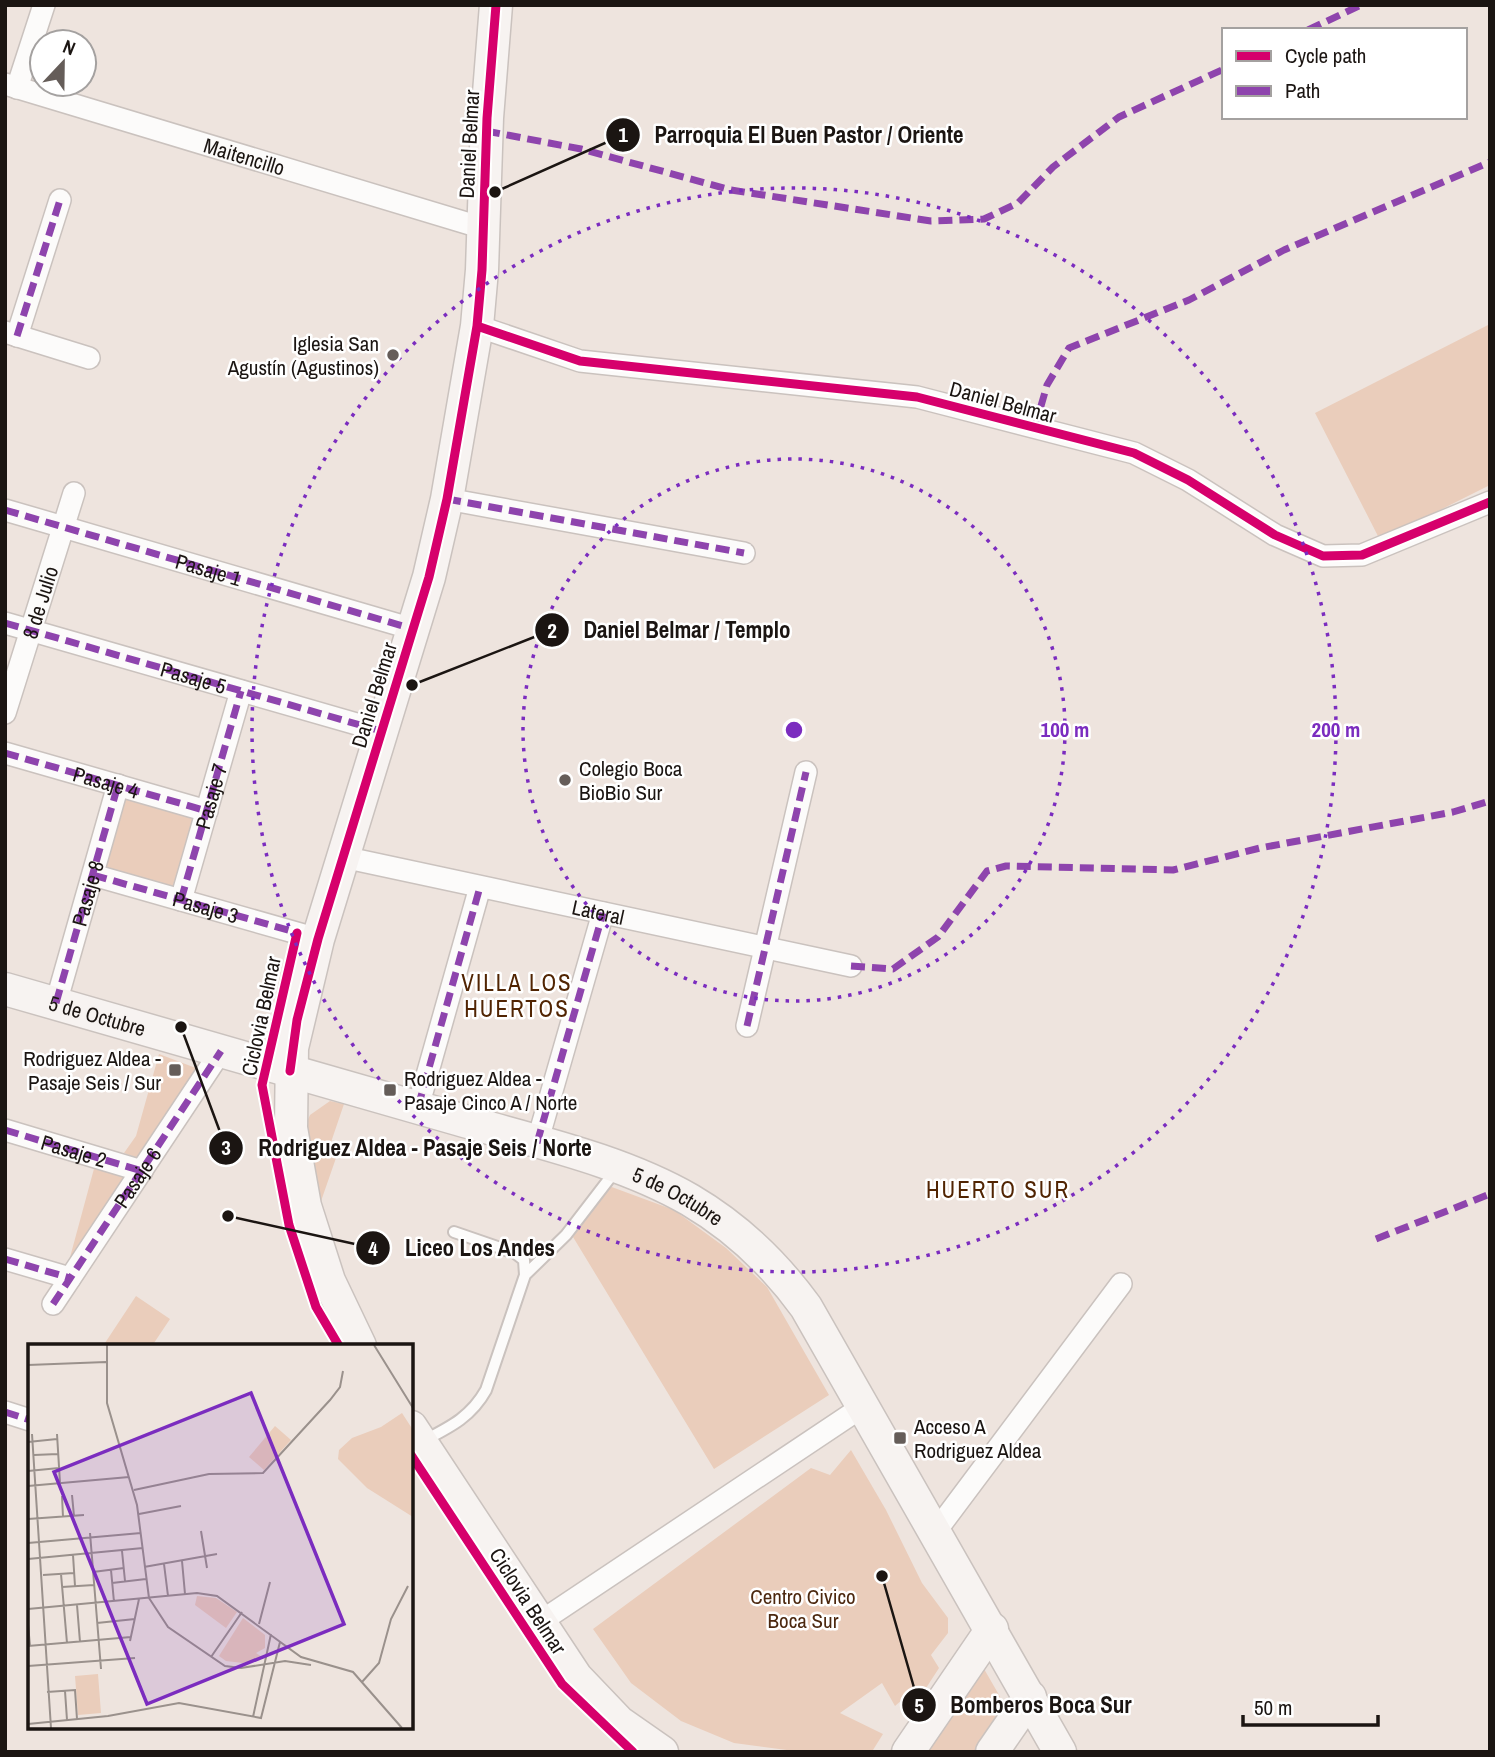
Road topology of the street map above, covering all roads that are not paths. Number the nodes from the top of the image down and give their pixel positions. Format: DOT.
graph roads {
  1 [pos="44,5"];
  2 [pos="496,5"];
  3 [pos="11,86"];
  4 [pos="61,200"];
  5 [pos="483,228"];
  6 [pos="477,326"];
  7 [pos="11,334"];
  8 [pos="89,358"];
  9 [pos="74,493"];
  10 [pos="447,499"];
  11 [pos="1490,502"];
  12 [pos="5,510"];
  13 [pos="63,528"];
  14 [pos="744,553"];
  15 [pos="5,623"];
  16 [pos="413,629"];
  17 [pos="31,631"];
  18 [pos="241,691"];
  19 [pos="5,713"];
  20 [pos="381,731"];
  21 [pos="5,753"];
  22 [pos="806,772"];
  23 [pos="118,785"];
  24 [pos="207,811"];
  25 [pos="343,857"];
  26 [pos="93,875"];
  27 [pos="480,887"];
  28 [pos="181,900"];
  29 [pos="603,913"];
  30 [pos="318,939"];
  31 [pos="765,948"];
  32 [pos="851,967"];
  33 [pos="5,989"];
  34 [pos="56,1003"];
  35 [pos="747,1026"];
  36 [pos="221,1051"];
  37 [pos="290,1071"];
  38 [pos="343,1084"];
  39 [pos="418,1107"];
  40 [pos="291,1128"];
  41 [pos="5,1130"];
  42 [pos="537,1143"];
  43 [pos="618,1168"];
  44 [pos="142,1171"];
  45 [pos="454,1232"];
  46 [pos="5,1259"];
  47 [pos="525,1275"];
  48 [pos="70,1278"];
  49 [pos="1121,1284"];
  50 [pos="53,1304"];
  51 [pos="359,1344"];
  52 [pos="865,1405"];
  53 [pos="5,1412"];
  54 [pos="28,1419"];
  55 [pos="416,1435"];
  56 [pos="936,1531"];
  57 [pos="540,1622"];
  58 [pos="992,1629"];
  59 [pos="1030,1696"];
  60 [pos="662,1752"];
  61 [pos="908,1752"];
  62 [pos="992,1752"];
  63 [pos="1060,1752"];
  1 -- 3 [label="street"];
  2 -- 5 [label="main road, Daniel Belmar"];
  3 -- 5 [label="street, Maitencillo"];
  4 -- 7 [label="street"];
  5 -- 6 [label="main road, Daniel Belmar"];
  6 -- 10 [label="main road, Daniel Belmar"];
  6 -- 11 [label="street, Daniel Belmar"];
  7 -- 8 [label="street"];
  9 -- 13 [label="street, 8 de Julio"];
  10 -- 14 [label="street"];
  10 -- 16 [label="main road, Daniel Belmar"];
  12 -- 13 [label="street, Pasaje 1"];
  13 -- 16 [label="street, Pasaje 1"];
  13 -- 17 [label="street, 8 de Julio"];
  15 -- 17 [label="street, Pasaje 5"];
  16 -- 20 [label="main road, Daniel Belmar"];
  17 -- 18 [label="street, Pasaje 5"];
  17 -- 19 [label="street, 8 de Julio"];
  18 -- 20 [label="street, Pasaje 5"];
  18 -- 24 [label="street, Pasaje 7"];
  20 -- 25 [label="main road, Daniel Belmar"];
  21 -- 23 [label="street, Pasaje 4"];
  22 -- 31 [label="street"];
  23 -- 24 [label="street, Pasaje 4"];
  23 -- 26 [label="street, Pasaje 8"];
  24 -- 28 [label="street, Pasaje 7"];
  25 -- 27 [label="street, Lateral"];
  25 -- 30 [label="main road, Daniel Belmar"];
  26 -- 28 [label="street, Pasaje 3"];
  26 -- 34 [label="street, Pasaje 8"];
  27 -- 29 [label="street, Lateral"];
  27 -- 39 [label="street"];
  28 -- 30 [label="street, Pasaje 3"];
  29 -- 31 [label="street, Lateral"];
  29 -- 42 [label="street"];
  30 -- 37 [label="main road, Daniel Belmar"];
  31 -- 32 [label="street, Lateral"];
  31 -- 35 [label="street"];
  33 -- 34 [label="main road, 5 de Octubre"];
  34 -- 36 [label="main road, 5 de Octubre"];
  36 -- 37 [label="main road, 5 de Octubre"];
  36 -- 44 [label="street, Pasaje 6"];
  37 -- 38 [label="main road, 5 de Octubre"];
  37 -- 40 [label="main road, Daniel Belmar"];
  38 -- 39 [label="main road, 5 de Octubre"];
  38 -- 40 [label="main road"];
  39 -- 42 [label="main road, 5 de Octubre"];
  40 -- 51 [label="main road, Daniel Belmar"];
  41 -- 44 [label="street, Pasaje 2"];
  42 -- 43 [label="main road, 5 de Octubre"];
  43 -- 47 [label="lane"];
  43 -- 52 [label="main road, 5 de Octubre"];
  44 -- 48 [label="street, Pasaje 6"];
  45 -- 47 [label="lane"];
  46 -- 48 [label="street"];
  47 -- 55 [label="lane"];
  48 -- 50 [label="street, Pasaje 6"];
  49 -- 56 [label="street"];
  52 -- 56 [label="main road, 5 de Octubre"];
  52 -- 57 [label="street"];
  53 -- 54 [label="street"];
  55 -- 57 [label="main road"];
  56 -- 58 [label="main road, 5 de Octubre"];
  57 -- 60 [label="main road"];
  58 -- 59 [label="main road, 5 de Octubre"];
  58 -- 61 [label="main road"];
  59 -- 62 [label="main road"];
  59 -- 63 [label="main road"];
}
